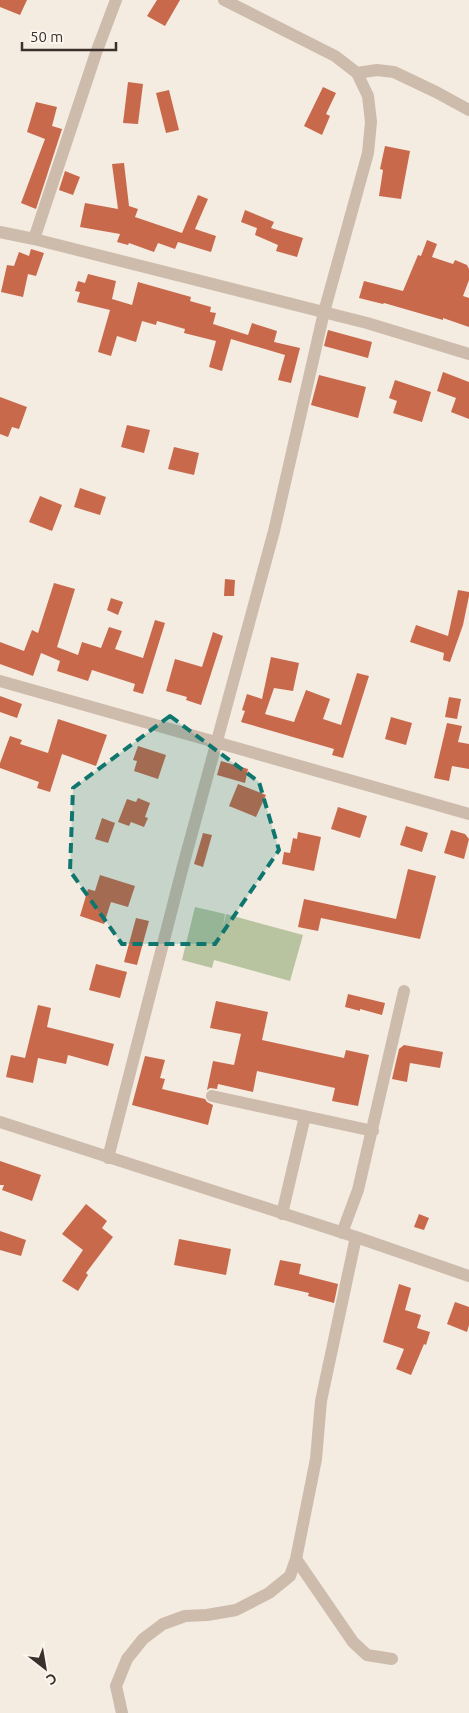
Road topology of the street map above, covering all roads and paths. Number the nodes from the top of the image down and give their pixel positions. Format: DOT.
graph roads {
  1 [pos="116,0"];
  2 [pos="224,0"];
  3 [pos="357,73"];
  4 [pos="469,110"];
  5 [pos="1,236"];
  6 [pos="34,239"];
  7 [pos="324,312"];
  8 [pos="469,354"];
  9 [pos="0,681"];
  10 [pos="217,744"];
  11 [pos="469,814"];
  12 [pos="404,991"];
  13 [pos="212,1096"];
  14 [pos="305,1116"];
  15 [pos="0,1122"];
  16 [pos="373,1131"];
  17 [pos="108,1158"];
  18 [pos="282,1214"];
  19 [pos="342,1233"];
  20 [pos="356,1237"];
  21 [pos="469,1276"];
  22 [pos="296,1559"];
  23 [pos="392,1658"];
  24 [pos="122,1713"];
  1 -- 6 [label="street"];
  2 -- 3 [label="street"];
  3 -- 4 [label="street"];
  3 -- 7 [label="street"];
  5 -- 6 [label="street"];
  6 -- 7 [label="street"];
  7 -- 8 [label="street"];
  7 -- 10 [label="street"];
  9 -- 10 [label="street"];
  10 -- 11 [label="street"];
  10 -- 17 [label="street"];
  12 -- 16 [label="street"];
  13 -- 14 [label="street"];
  14 -- 16 [label="street"];
  14 -- 18 [label="street"];
  15 -- 17 [label="street"];
  16 -- 19 [label="street"];
  17 -- 18 [label="street"];
  18 -- 19 [label="street"];
  19 -- 20 [label="street"];
  20 -- 21 [label="street"];
  20 -- 22 [label="street"];
  22 -- 23 [label="street"];
  22 -- 24 [label="street"];
}
